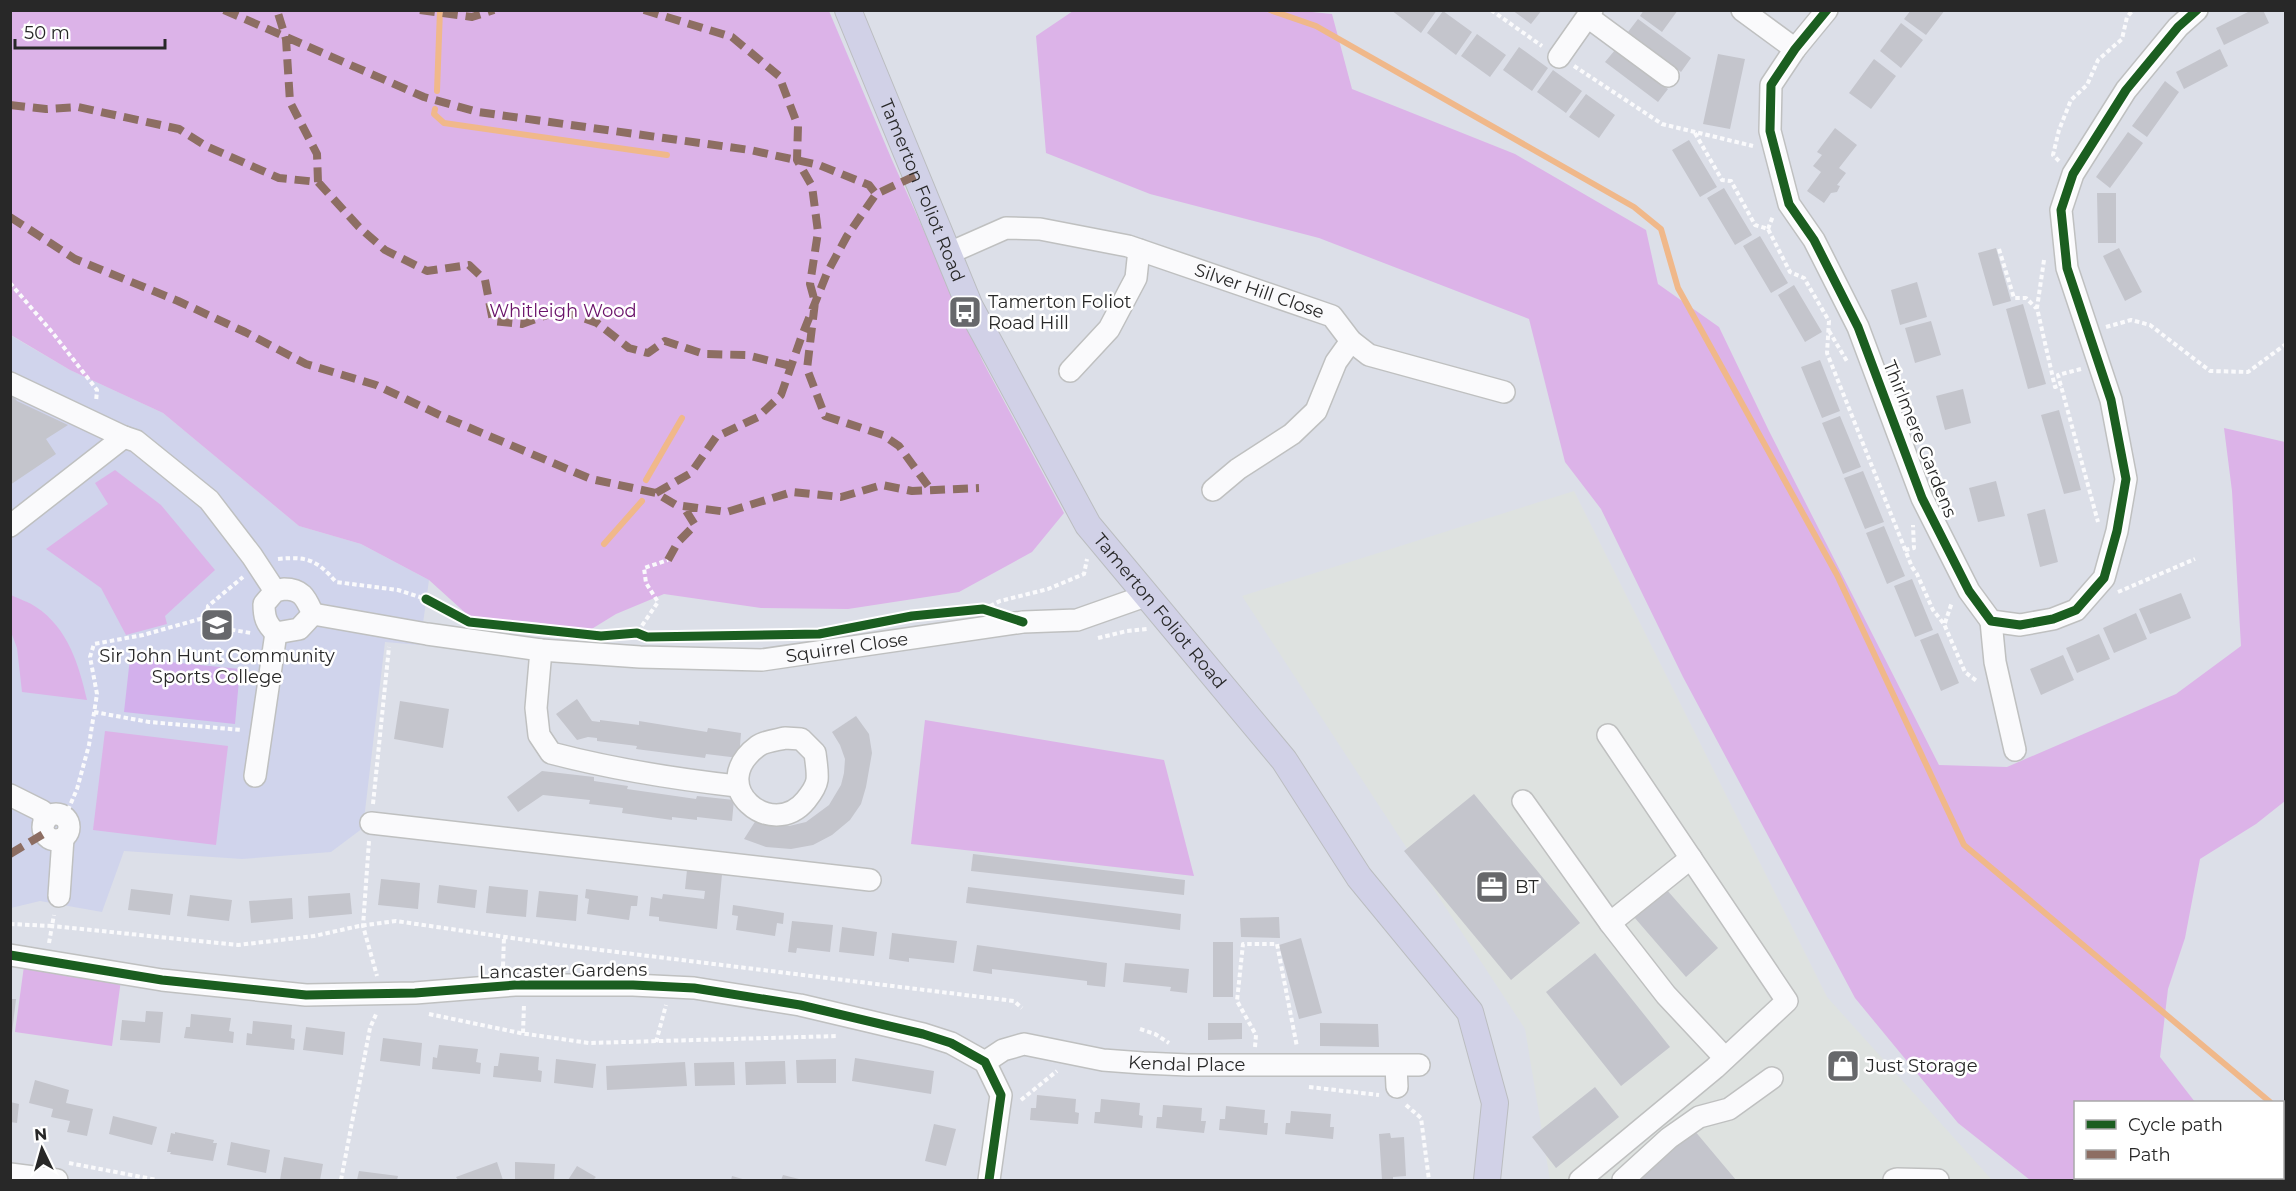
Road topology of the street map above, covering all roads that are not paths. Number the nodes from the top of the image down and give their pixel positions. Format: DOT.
graph roads {
  1 [pos="848,10"];
  2 [pos="1742,10"];
  3 [pos="1827,10"];
  4 [pos="2197,10"];
  5 [pos="1590,14"];
  6 [pos="1795,49"];
  7 [pos="1559,57"];
  8 [pos="1668,76"];
  9 [pos="1139,250"];
  10 [pos="947,254"];
  11 [pos="1351,341"];
  12 [pos="1070,371"];
  13 [pos="10,383"];
  14 [pos="1504,392"];
  15 [pos="124,437"];
  16 [pos="1213,490"];
  17 [pos="10,526"];
  18 [pos="275,591"];
  19 [pos="1148,596"];
  20 [pos="313,614"];
  21 [pos="1991,621"];
  22 [pos="276,636"];
  23 [pos="541,650"];
  24 [pos="1608,735"];
  25 [pos="2016,750"];
  26 [pos="255,776"];
  27 [pos="737,786"];
  28 [pos="10,795"];
  29 [pos="1523,801"];
  30 [pos="371,823"];
  31 [pos="1691,858"];
  32 [pos="870,880"];
  33 [pos="59,896"];
  34 [pos="1611,923"];
  35 [pos="10,955"];
  36 [pos="1725,1058"];
  37 [pos="985,1062"];
  38 [pos="1419,1065"];
  39 [pos="1396,1066"];
  40 [pos="1772,1078"];
  41 [pos="1397,1092"];
  42 [pos="62,1172"];
  43 [pos="10,1174"];
  44 [pos="989,1180"];
  45 [pos="1487,1180"];
  46 [pos="1580,1180"];
  47 [pos="1623,1180"];
  48 [pos="1894,1180"];
  49 [pos="1938,1180"];
  1 -- 10 [label="main road, Tamerton Foliot Road"];
  2 -- 6 [label="street"];
  3 -- 6 [label="street, Thirlmere Gardens"];
  4 -- 21 [label="street"];
  5 -- 7 [label="street"];
  5 -- 8 [label="street"];
  6 -- 21 [label="street, Thirlmere Gardens"];
  9 -- 10 [label="street, Silver Hill Close"];
  9 -- 11 [label="street, Silver Hill Close"];
  9 -- 12 [label="street"];
  10 -- 19 [label="main road, Tamerton Foliot Road"];
  11 -- 14 [label="street, Silver Hill Close"];
  11 -- 16 [label="street"];
  13 -- 15 [label="street"];
  15 -- 17 [label="street"];
  15 -- 18 [label="street"];
  18 -- 20 [label="street"];
  18 -- 22 [label="street"];
  19 -- 23 [label="street, Squirrel Close"];
  19 -- 45 [label="main road, Tamerton Foliot Road"];
  20 -- 22 [label="street"];
  20 -- 23 [label="street, Squirrel Close"];
  21 -- 25 [label="street"];
  22 -- 26 [label="street"];
  23 -- 27 [label="street"];
  24 -- 31 [label="street"];
  28 -- 33 [label="street"];
  29 -- 34 [label="street"];
  30 -- 32 [label="street"];
  31 -- 34 [label="street"];
  31 -- 36 [label="street"];
  34 -- 36 [label="street"];
  35 -- 37 [label="street, Lancaster Gardens"];
  36 -- 46 [label="street"];
  37 -- 39 [label="street, Kendal Place"];
  37 -- 44 [label="street"];
  38 -- 39 [label="street, Kendal Place"];
  39 -- 41 [label="street"];
  40 -- 47 [label="street"];
  42 -- 43 [label="street"];
  48 -- 49 [label="street"];
}
